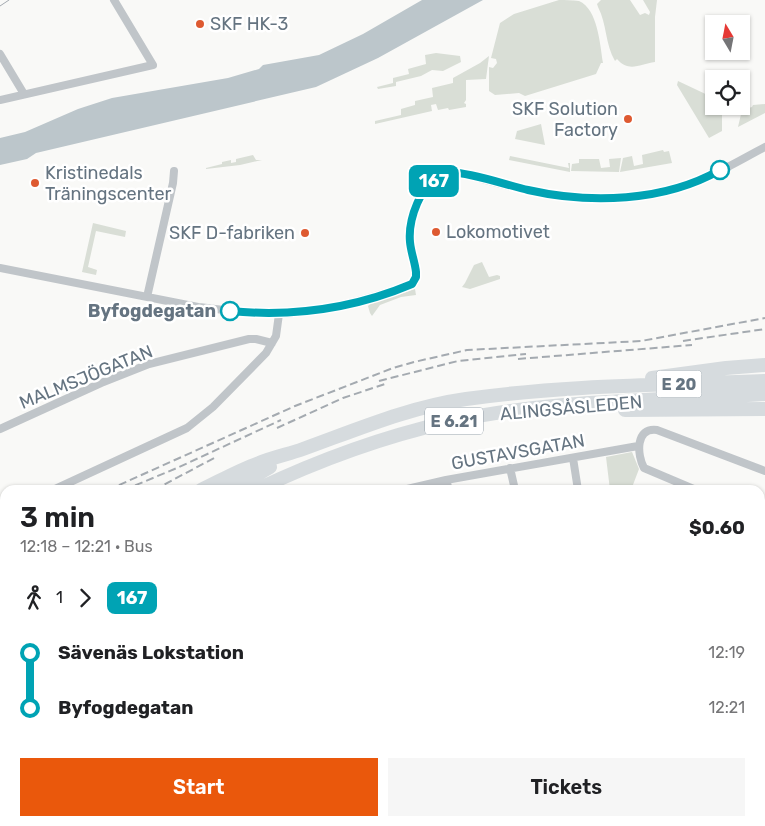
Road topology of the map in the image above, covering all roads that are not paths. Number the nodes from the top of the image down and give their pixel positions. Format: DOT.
graph roads {
  1 [pos="114,0"];
  2 [pos="0,54"];
  3 [pos="24,94"];
  4 [pos="0,100"];
  5 [pos="765,147"];
  6 [pos="174,171"];
  7 [pos="0,268"];
  8 [pos="147,297"];
  9 [pos="280,314"];
  10 [pos="272,343"];
  11 [pos="765,365"];
  12 [pos="765,381"];
  13 [pos="592,386"];
  14 [pos="765,394"];
  15 [pos="559,406"];
  16 [pos="765,409"];
  17 [pos="0,429"];
  18 [pos="638,446"];
  19 [pos="301,450"];
  20 [pos="572,458"];
  21 [pos="510,468"];
  22 [pos="765,471"];
  23 [pos="295,472"];
  24 [pos="446,480"];
  25 [pos="252,484"];
  26 [pos="64,485"];
  27 [pos="212,485"];
  28 [pos="274,485"];
  29 [pos="424,485"];
  30 [pos="448,485"];
  31 [pos="514,485"];
  32 [pos="577,485"];
  33 [pos="684,485"];
  1 -- 3 [label="street"];
  2 -- 3 [label="street"];
  3 -- 4 [label="street"];
  5 -- 9 [label="street"];
  6 -- 8 [label="street"];
  7 -- 8 [label="street"];
  8 -- 9 [label="street"];
  9 -- 10 [label="street"];
  10 -- 17 [label="street, MALMSJÖGATAN"];
  10 -- 26 [label="street"];
  11 -- 13 [label="highway"];
  12 -- 13 [label="highway, ALINGSÅSLEDEN / E 20"];
  13 -- 19 [label="highway, ALINGSÅSLEDEN / E 20"];
  14 -- 15 [label="highway, ALINGSÅSLEDEN / E 20"];
  15 -- 16 [label="highway"];
  15 -- 23 [label="highway, ALINGSÅSLEDEN / E 6.21"];
  18 -- 20 [label="street, GUSTAVSGATAN"];
  18 -- 22 [label="street"];
  18 -- 33 [label="street"];
  19 -- 25 [label="highway, E 6.21"];
  19 -- 27 [label="highway, E 20"];
  20 -- 21 [label="street, GUSTAVSGATAN"];
  20 -- 32 [label="street"];
  21 -- 24 [label="street, GUSTAVSGATAN"];
  21 -- 31 [label="street"];
  23 -- 25 [label="highway, E 6.21"];
  23 -- 28 [label="highway"];
  24 -- 29 [label="street, GUSTAVSGATAN"];
  24 -- 30 [label="street"];
}
